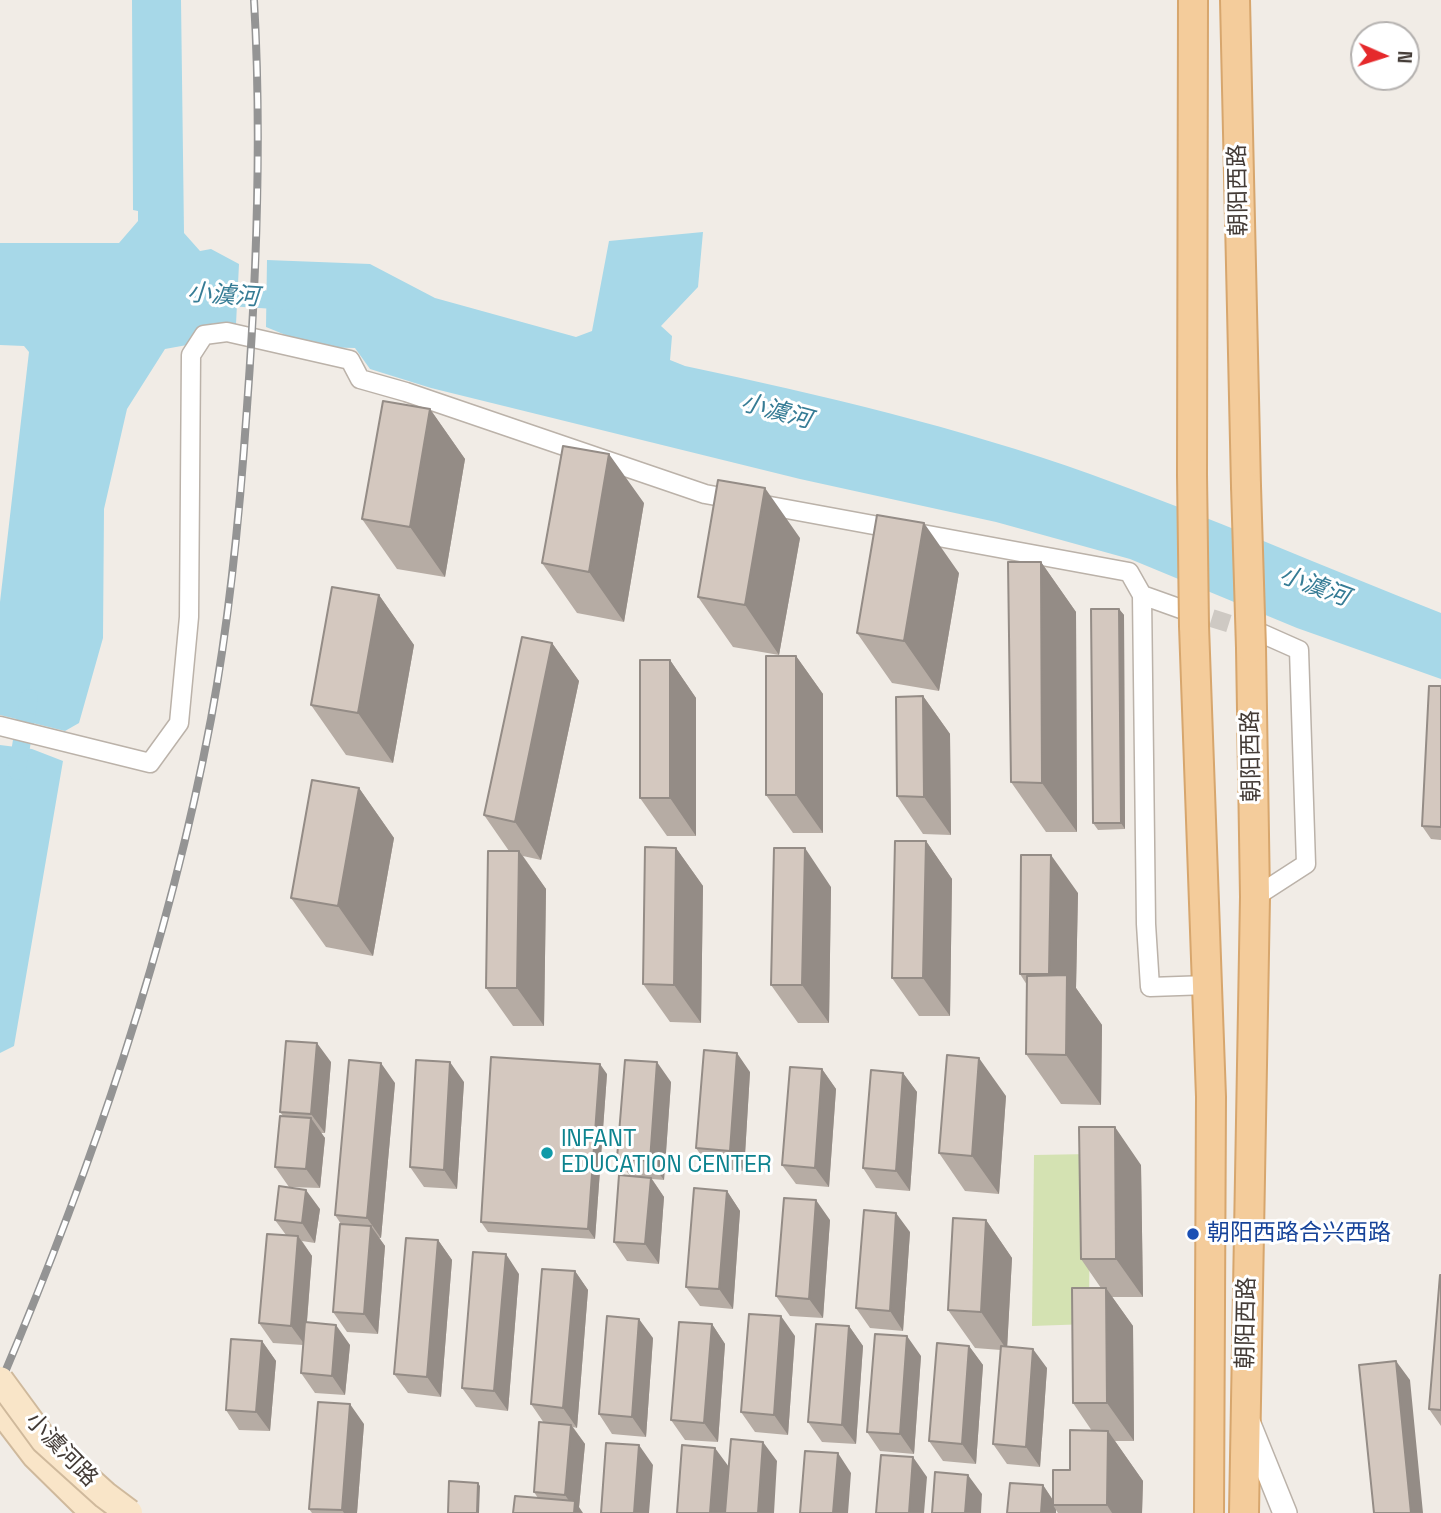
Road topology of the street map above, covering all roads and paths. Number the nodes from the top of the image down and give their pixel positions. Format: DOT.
graph roads {
  1 [pos="1193,0"];
  2 [pos="1235,0"];
  3 [pos="1142,595"];
  4 [pos="1189,618"];
  5 [pos="1257,641"];
  6 [pos="0,726"];
  7 [pos="1255,897"];
  8 [pos="1208,985"];
  9 [pos="0,1380"];
  10 [pos="0,1409"];
  11 [pos="1245,1415"];
  12 [pos="94,1513"];
  13 [pos="130,1513"];
  14 [pos="1209,1513"];
  15 [pos="1244,1513"];
  16 [pos="1285,1513"];
  1 -- 4 [label="main road, 朝阳西路, bridge"];
  2 -- 5 [label="main road, 朝阳西路, bridge"];
  3 -- 4 [label="street"];
  3 -- 6 [label="street"];
  3 -- 8 [label="street"];
  4 -- 8 [label="main road, 朝阳西路"];
  5 -- 7 [label="main road, 朝阳西路"];
  5 -- 7 [label="street"];
  7 -- 11 [label="main road, 朝阳西路"];
  8 -- 14 [label="main road, 朝阳西路"];
  9 -- 13 [label="main road, 小澞河路, bridge"];
  10 -- 12 [label="main road, 小澞河路"];
  11 -- 15 [label="main road, 朝阳西路"];
  11 -- 16 [label="street"];
}
